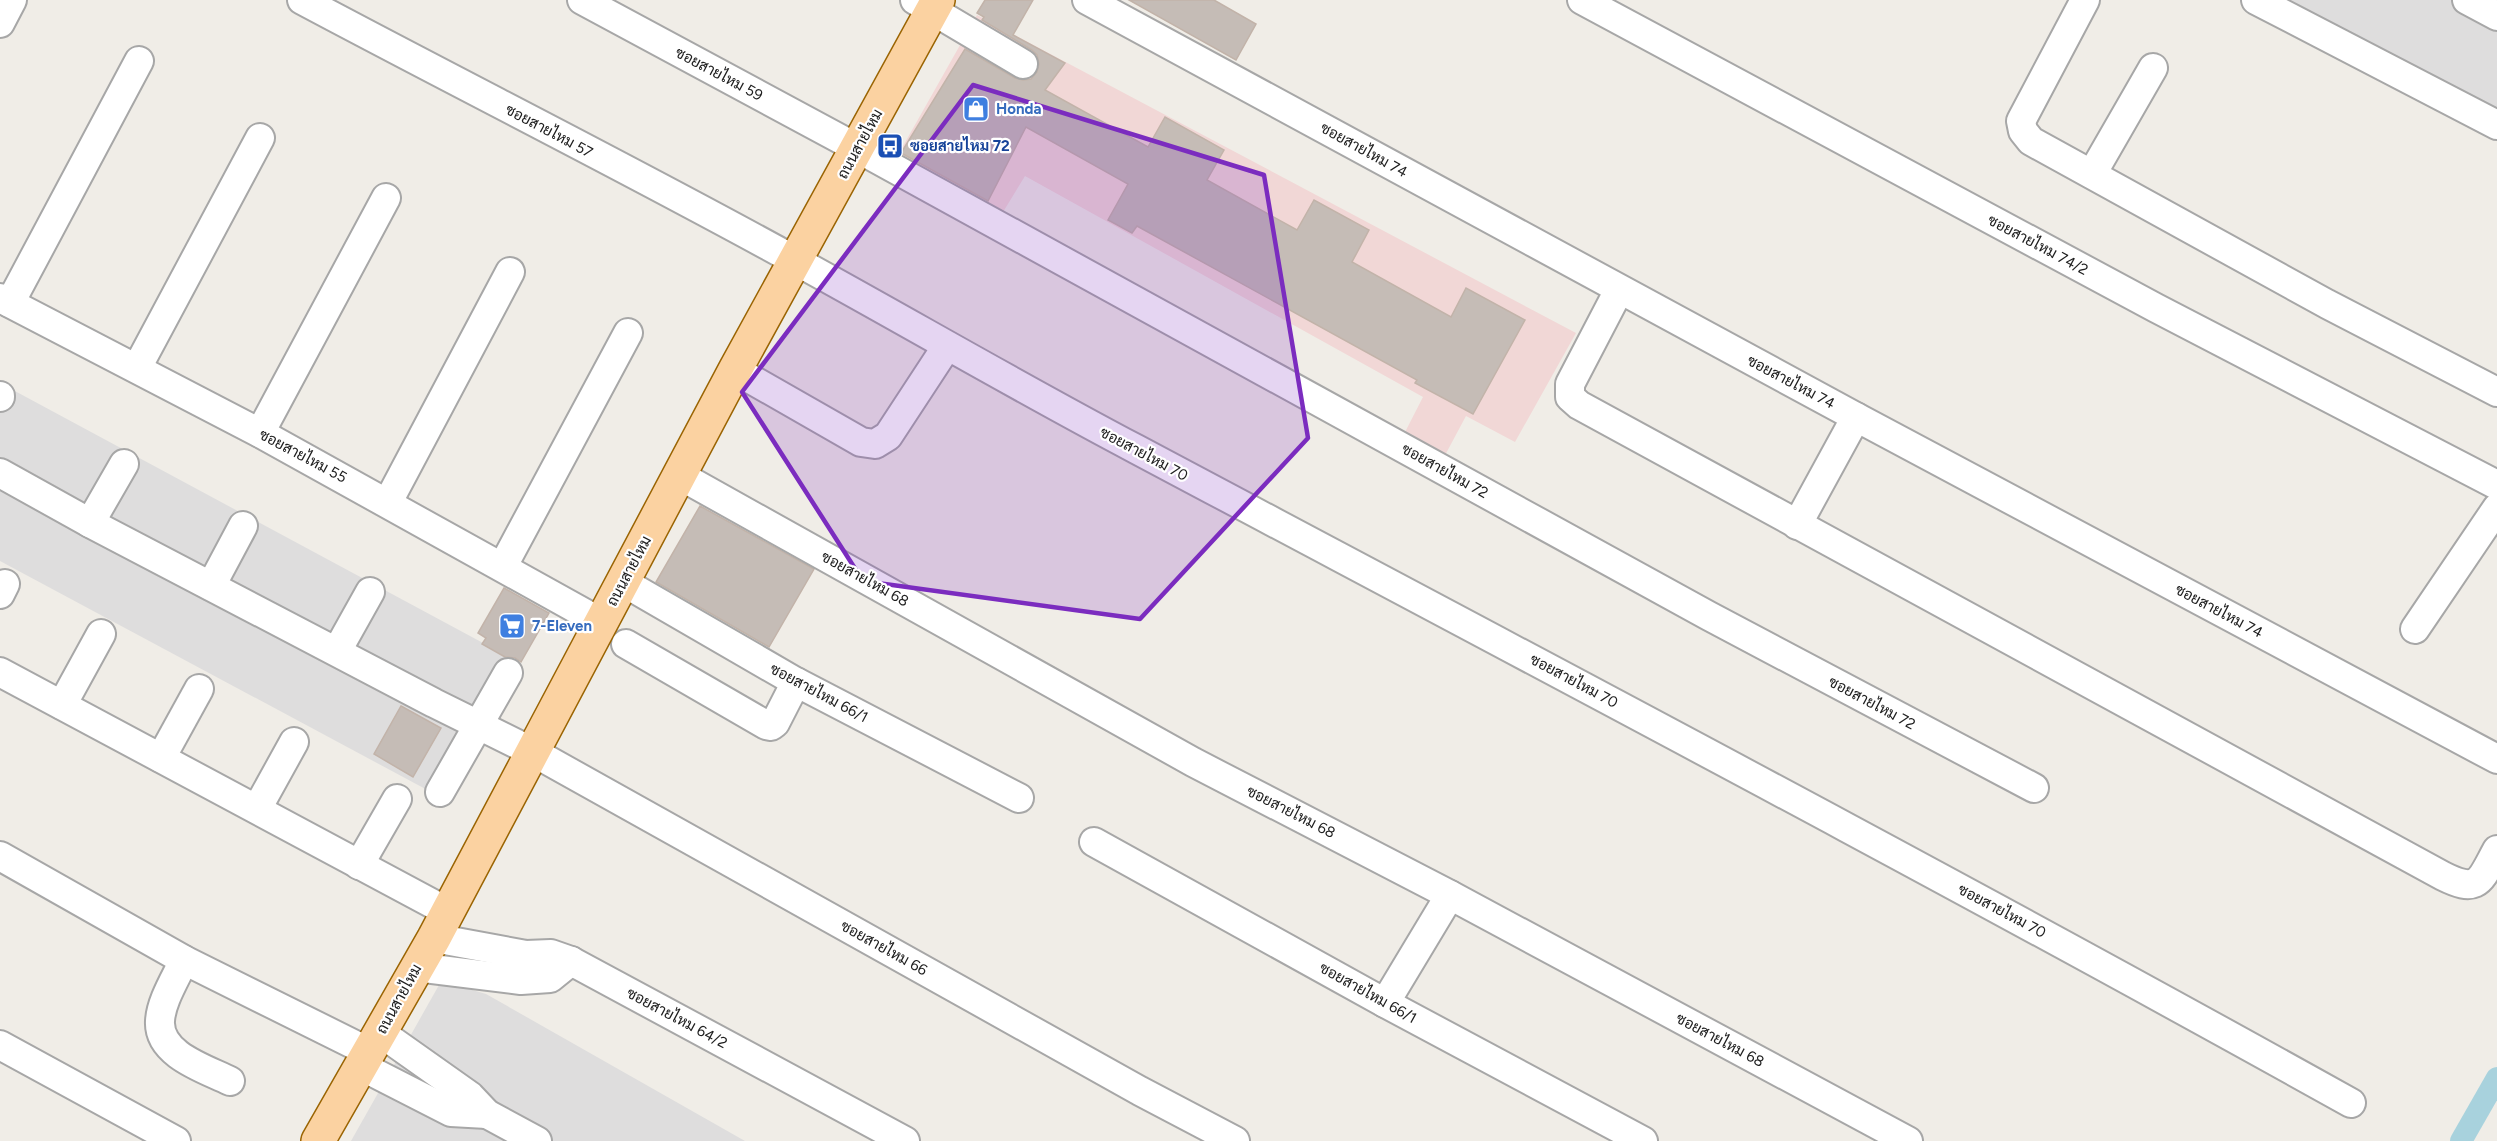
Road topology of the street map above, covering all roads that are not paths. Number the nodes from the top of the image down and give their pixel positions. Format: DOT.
graph roads {
  1 [pos="12,0"];
  2 [pos="302,0"];
  3 [pos="582,0"];
  4 [pos="1087,0"];
  5 [pos="1582,0"];
  6 [pos="2085,0"];
  7 [pos="2256,0"];
  8 [pos="2467,0"];
  9 [pos="929,3"];
  10 [pos="2497,16"];
  11 [pos="0,23"];
  12 [pos="139,62"];
  13 [pos="1023,64"];
  14 [pos="2153,68"];
  15 [pos="2497,125"];
  16 [pos="260,138"];
  17 [pos="857,148"];
  18 [pos="2092,174"];
  19 [pos="386,198"];
  20 [pos="796,261"];
  21 [pos="510,272"];
  22 [pos="1620,290"];
  23 [pos="5,301"];
  24 [pos="628,333"];
  25 [pos="946,346"];
  26 [pos="137,368"];
  27 [pos="735,370"];
  28 [pos="2497,392"];
  29 [pos="1856,417"];
  30 [pos="260,433"];
  31 [pos="124,464"];
  32 [pos="0,473"];
  33 [pos="679,475"];
  34 [pos="2497,485"];
  35 [pos="388,502"];
  36 [pos="2497,508"];
  37 [pos="90,523"];
  38 [pos="1797,525"];
  39 [pos="243,526"];
  40 [pos="503,566"];
  41 [pos="623,582"];
  42 [pos="211,586"];
  43 [pos="370,592"];
  44 [pos="602,622"];
  45 [pos="2415,629"];
  46 [pos="101,634"];
  47 [pos="626,644"];
  48 [pos="337,651"];
  49 [pos="0,672"];
  50 [pos="508,673"];
  51 [pos="796,682"];
  52 [pos="200,689"];
  53 [pos="62,705"];
  54 [pos="478,725"];
  55 [pos="294,742"];
  56 [pos="533,752"];
  57 [pos="161,758"];
  58 [pos="2497,759"];
  59 [pos="2034,788"];
  60 [pos="440,792"];
  61 [pos="1019,798"];
  62 [pos="397,799"];
  63 [pos="257,809"];
  64 [pos="1094,842"];
  65 [pos="2497,850"];
  66 [pos="0,856"];
  67 [pos="359,865"];
  68 [pos="1450,895"];
  69 [pos="441,925"];
  70 [pos="184,960"];
  71 [pos="572,961"];
  72 [pos="416,967"];
  73 [pos="1385,1003"];
  74 [pos="0,1045"];
  75 [pos="370,1050"];
  76 [pos="230,1081"];
  77 [pos="2351,1103"];
  78 [pos="487,1114"];
  79 [pos="176,1141"];
  80 [pos="318,1141"];
  81 [pos="537,1141"];
  82 [pos="905,1141"];
  83 [pos="1235,1141"];
  84 [pos="1643,1141"];
  85 [pos="1908,1141"];
  1 -- 11 [label="street"];
  2 -- 20 [label="street, ซอยสายไหม 57"];
  3 -- 17 [label="street, ซอยสายไหม 59"];
  4 -- 22 [label="street, ซอยสายไหม 74"];
  5 -- 34 [label="street, ซอยสายไหม 74/2"];
  6 -- 18 [label="street"];
  7 -- 15 [label="street"];
  8 -- 10 [label="street"];
  9 -- 13 [label="street"];
  9 -- 17 [label="main road, ถนนสายไหม"];
  12 -- 23 [label="street"];
  14 -- 18 [label="street"];
  16 -- 26 [label="street"];
  17 -- 20 [label="main road, ถนนสายไหม"];
  17 -- 59 [label="street, ซอยสายไหม 72"];
  18 -- 28 [label="street"];
  19 -- 30 [label="street"];
  20 -- 25 [label="street, ซอยสายไหม 70"];
  20 -- 27 [label="main road, ถนนสายไหม"];
  21 -- 35 [label="street"];
  22 -- 29 [label="street, ซอยสายไหม 74"];
  22 -- 38 [label="street"];
  23 -- 26 [label="street, ซอยสายไหม 55"];
  24 -- 40 [label="street"];
  25 -- 27 [label="street"];
  25 -- 77 [label="street, ซอยสายไหม 70"];
  26 -- 30 [label="street, ซอยสายไหม 55"];
  27 -- 33 [label="main road, ถนนสายไหม"];
  29 -- 38 [label="street"];
  29 -- 58 [label="street, ซอยสายไหม 74"];
  30 -- 35 [label="street, ซอยสายไหม 55"];
  31 -- 37 [label="street"];
  32 -- 37 [label="street, ซอยสายไหม 66"];
  33 -- 41 [label="main road, ถนนสายไหม"];
  33 -- 68 [label="street, ซอยสายไหม 68"];
  35 -- 40 [label="street, ซอยสายไหม 55"];
  36 -- 45 [label="street"];
  37 -- 42 [label="street, ซอยสายไหม 66"];
  38 -- 65 [label="street"];
  39 -- 42 [label="street"];
  40 -- 44 [label="street, ซอยสายไหม 55"];
  41 -- 44 [label="main road, ถนนสายไหม"];
  41 -- 51 [label="street, ซอยสายไหม 66/1"];
  42 -- 48 [label="street, ซอยสายไหม 66"];
  43 -- 48 [label="street"];
  44 -- 56 [label="main road, ถนนสายไหม"];
  46 -- 53 [label="street"];
  47 -- 51 [label="street"];
  48 -- 54 [label="street, ซอยสายไหม 66"];
  49 -- 53 [label="street, ซอยสายไหม 64/2"];
  50 -- 54 [label="street"];
  51 -- 61 [label="street, ซอยสายไหม 66/1"];
  52 -- 57 [label="street"];
  53 -- 57 [label="street, ซอยสายไหม 64/2"];
  54 -- 56 [label="street, ซอยสายไหม 66"];
  54 -- 60 [label="street"];
  55 -- 63 [label="street"];
  56 -- 69 [label="main road, ถนนสายไหม"];
  56 -- 83 [label="street, ซอยสายไหม 66"];
  57 -- 63 [label="street, ซอยสายไหม 64/2"];
  62 -- 67 [label="street"];
  63 -- 67 [label="street, ซอยสายไหม 64/2"];
  64 -- 73 [label="street, ซอยสายไหม 66/1"];
  66 -- 70 [label="street"];
  67 -- 69 [label="street, ซอยสายไหม 64/2"];
  68 -- 73 [label="street"];
  68 -- 85 [label="street, ซอยสายไหม 68"];
  69 -- 71 [label="street, ซอยสายไหม 64/2"];
  69 -- 72 [label="main road, ถนนสายไหม"];
  70 -- 75 [label="street"];
  70 -- 76 [label="street"];
  71 -- 72 [label="street"];
  71 -- 82 [label="street, ซอยสายไหม 64/2"];
  72 -- 75 [label="main road, ถนนสายไหม"];
  73 -- 84 [label="street, ซอยสายไหม 66/1"];
  74 -- 79 [label="street"];
  75 -- 78 [label="street"];
  75 -- 78 [label="street"];
  75 -- 80 [label="main road, ถนนสายไหม"];
  78 -- 81 [label="street"];
}
